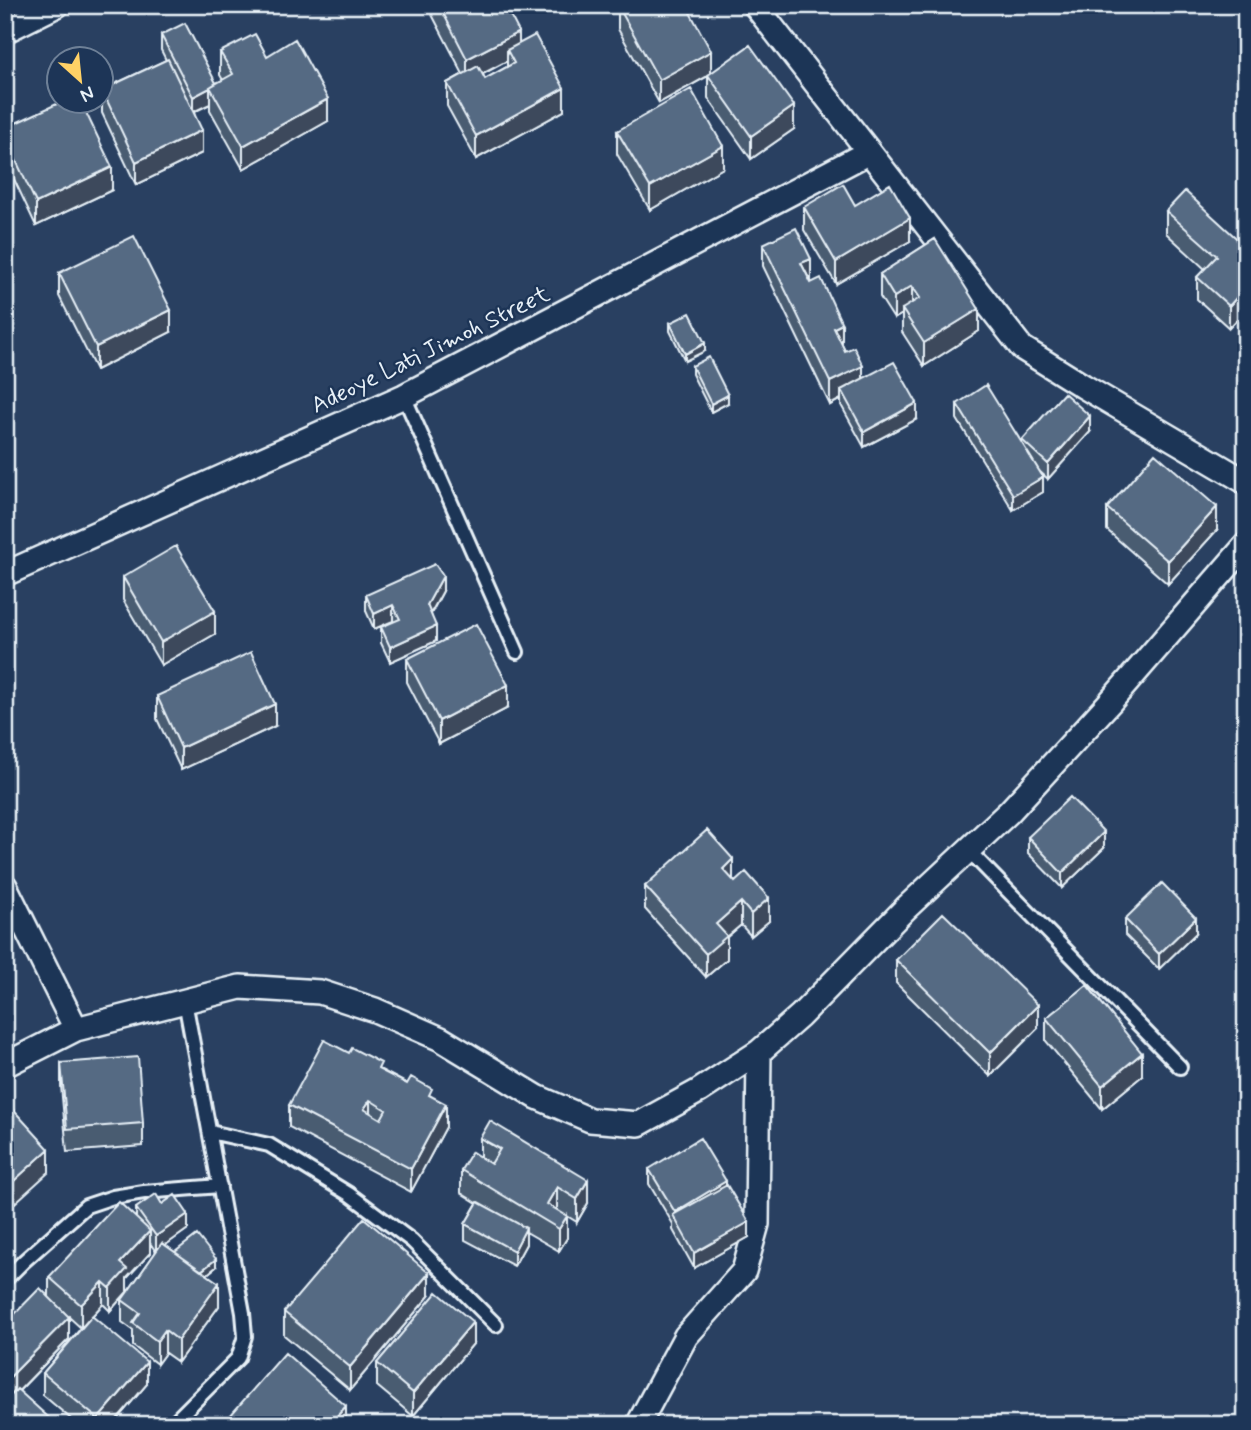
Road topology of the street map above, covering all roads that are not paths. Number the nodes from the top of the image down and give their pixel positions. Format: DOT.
graph roads {
  1 [pos="57,5"];
  2 [pos="755,5"];
  3 [pos="5,31"];
  4 [pos="869,152"];
  5 [pos="404,396"];
  6 [pos="1246,482"];
  7 [pos="1246,545"];
  8 [pos="5,574"];
  9 [pos="517,652"];
  10 [pos="968,850"];
  11 [pos="5,886"];
  12 [pos="186,1001"];
  13 [pos="76,1029"];
  14 [pos="759,1052"];
  15 [pos="5,1065"];
  16 [pos="1180,1067"];
  17 [pos="210,1132"];
  18 [pos="220,1186"];
  19 [pos="5,1280"];
  20 [pos="496,1325"];
  21 [pos="171,1425"];
  22 [pos="638,1425"];
  1 -- 3 [label="street"];
  2 -- 4 [label="street"];
  4 -- 5 [label="street, Adeoye Lati Jimoh Street"];
  4 -- 6 [label="street"];
  5 -- 8 [label="street, Adeoye Lati Jimoh Street"];
  5 -- 9 [label="lane"];
  7 -- 10 [label="street"];
  10 -- 14 [label="street"];
  10 -- 16 [label="lane"];
  11 -- 13 [label="street"];
  12 -- 13 [label="street"];
  12 -- 14 [label="street"];
  12 -- 17 [label="lane"];
  13 -- 15 [label="street"];
  14 -- 22 [label="street"];
  17 -- 18 [label="lane"];
  17 -- 20 [label="lane"];
  18 -- 19 [label="lane"];
  18 -- 21 [label="lane"];
}
